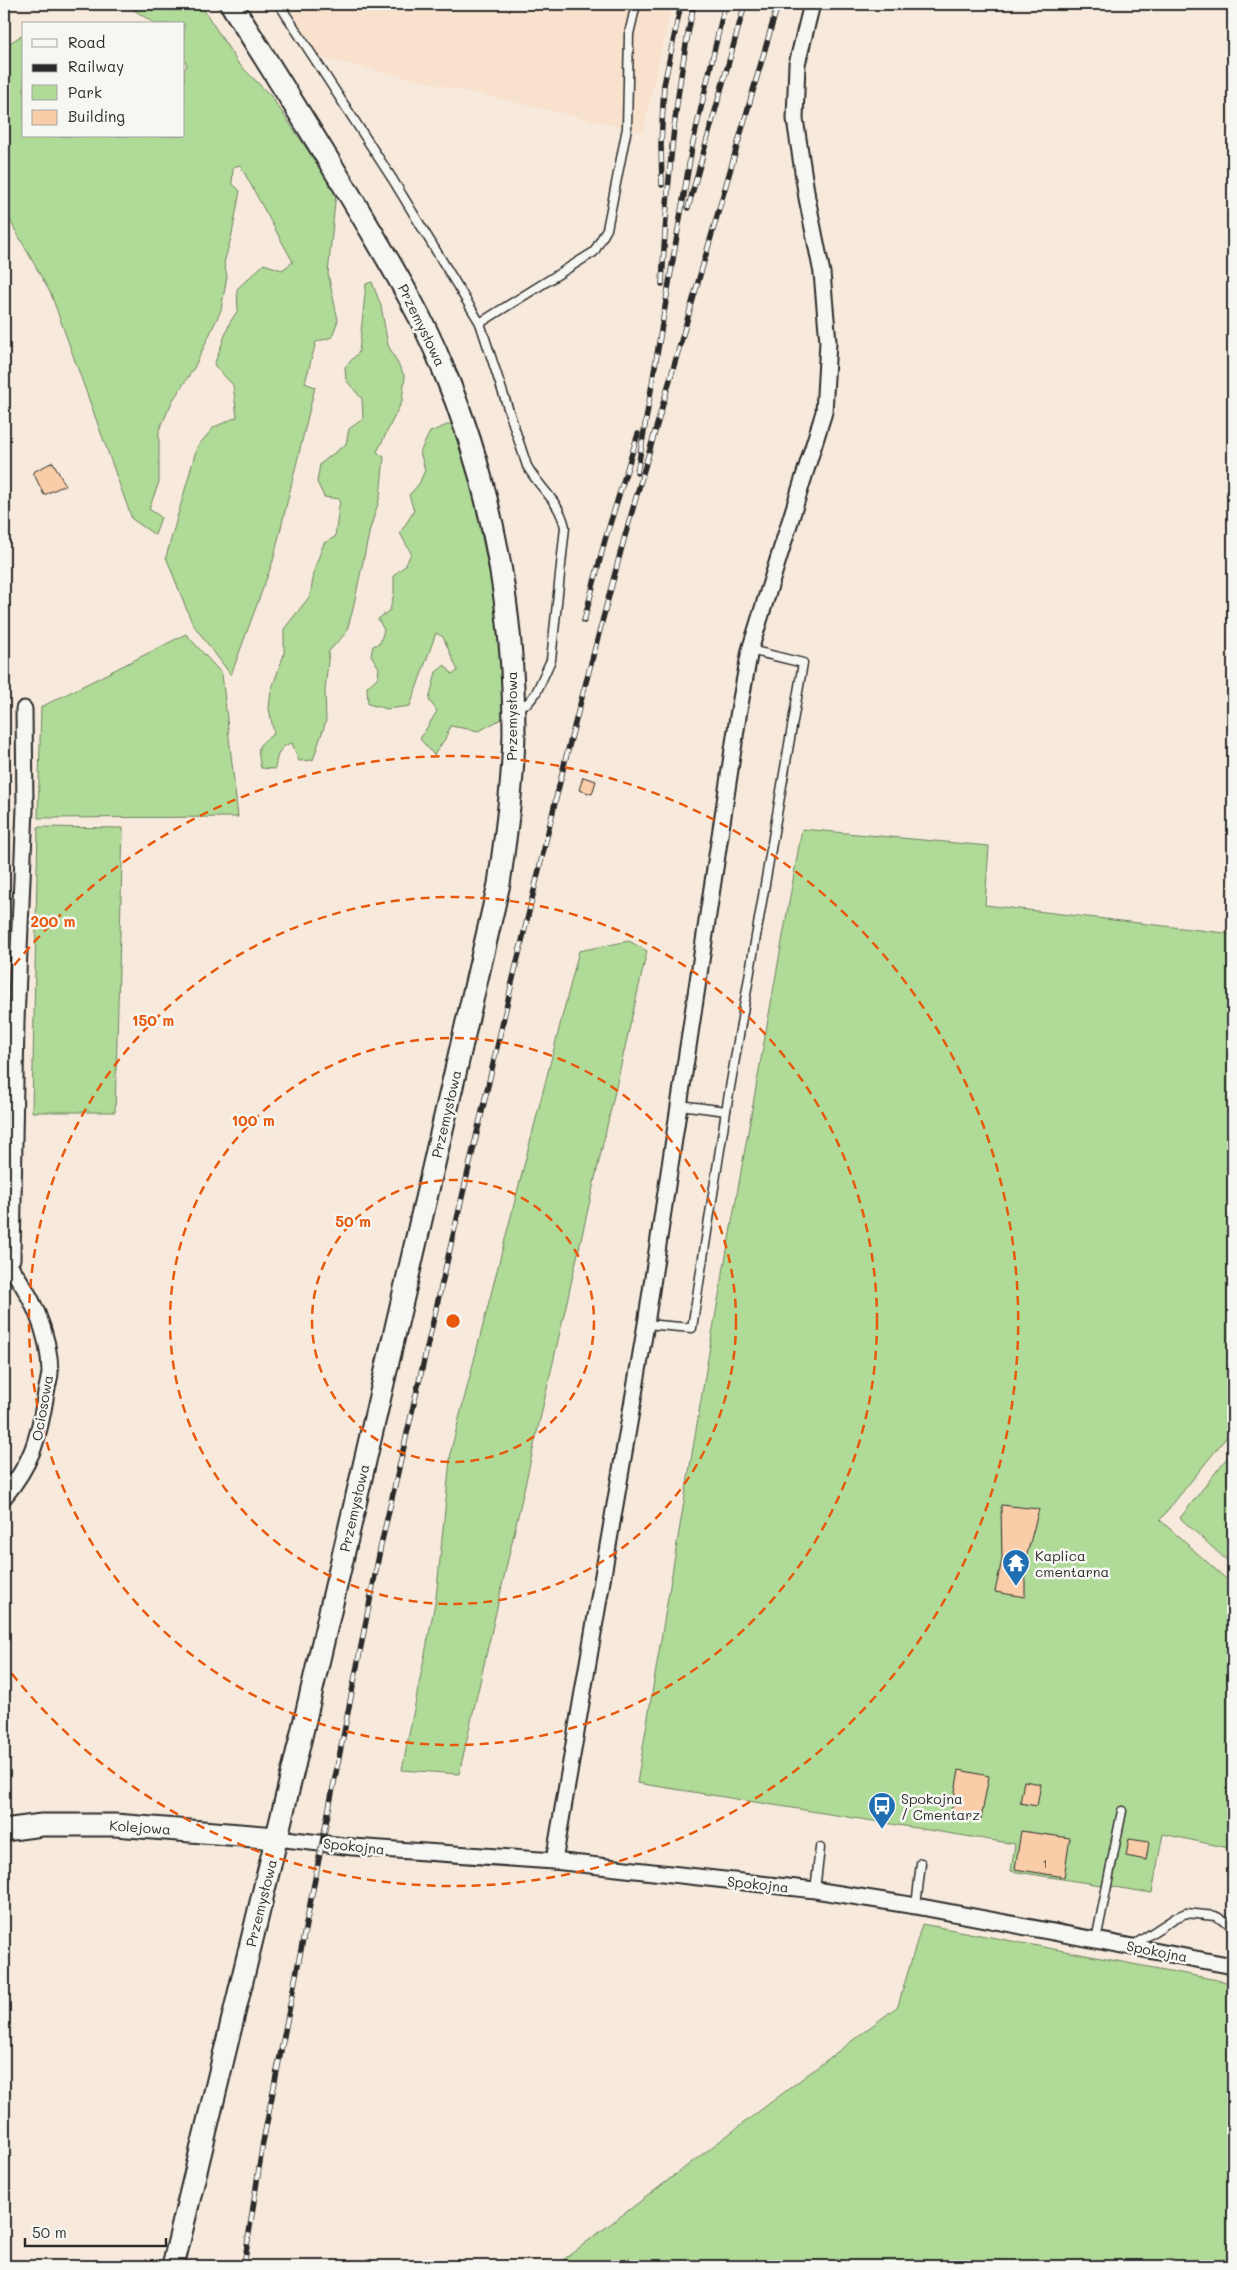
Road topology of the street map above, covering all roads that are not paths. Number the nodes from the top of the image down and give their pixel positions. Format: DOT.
graph roads {
  1 [pos="231,4"];
  2 [pos="279,4"];
  3 [pos="636,4"];
  4 [pos="812,4"];
  5 [pos="480,323"];
  6 [pos="750,650"];
  7 [pos="513,708"];
  8 [pos="24,709"];
  9 [pos="680,1105"];
  10 [pos="726,1111"];
  11 [pos="5,1262"];
  12 [pos="646,1324"];
  13 [pos="4,1497"];
  14 [pos="1122,1811"];
  15 [pos="4,1830"];
  16 [pos="277,1838"];
  17 [pos="820,1848"];
  18 [pos="554,1861"];
  19 [pos="921,1863"];
  20 [pos="815,1890"];
  21 [pos="916,1906"];
  22 [pos="1233,1929"];
  23 [pos="1096,1940"];
  24 [pos="1132,1946"];
  25 [pos="1233,1966"];
  26 [pos="173,2266"];
  1 -- 7 [label="street, Przemysłowa"];
  2 -- 5 [label="lane"];
  3 -- 5 [label="lane"];
  4 -- 6 [label="street"];
  5 -- 7 [label="lane"];
  6 -- 9 [label="street"];
  6 -- 10 [label="lane"];
  7 -- 16 [label="street, Przemysłowa"];
  8 -- 11 [label="street"];
  9 -- 10 [label="lane"];
  9 -- 12 [label="street"];
  10 -- 12 [label="lane"];
  11 -- 13 [label="street, Ociosowa"];
  12 -- 18 [label="street"];
  14 -- 23 [label="lane"];
  15 -- 16 [label="street, Kolejowa"];
  16 -- 18 [label="street, Spokojna"];
  16 -- 26 [label="street, Przemysłowa"];
  17 -- 20 [label="lane"];
  18 -- 20 [label="street, Spokojna"];
  19 -- 21 [label="lane"];
  20 -- 21 [label="street, Spokojna"];
  21 -- 23 [label="street, Spokojna"];
  22 -- 24 [label="lane"];
  23 -- 24 [label="street, Spokojna"];
  24 -- 25 [label="street, Spokojna"];
}
